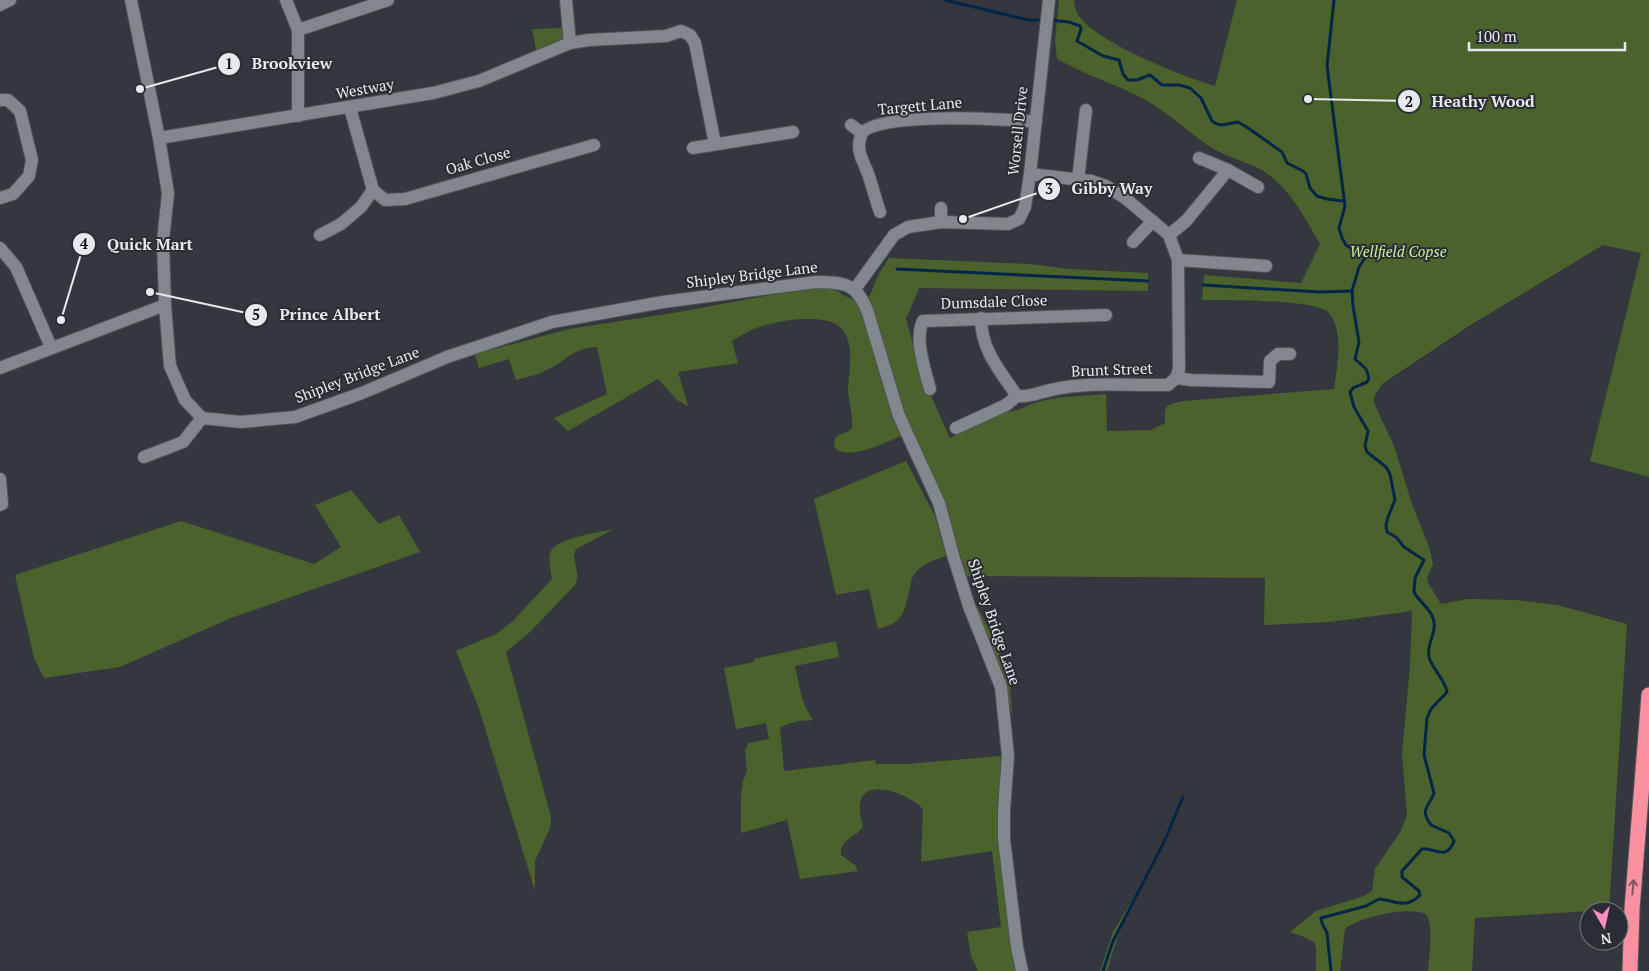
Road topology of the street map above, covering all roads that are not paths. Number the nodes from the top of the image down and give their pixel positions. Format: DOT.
graph roads {
  1 [pos="10,0"];
  2 [pos="131,0"];
  3 [pos="286,0"];
  4 [pos="388,0"];
  5 [pos="566,0"];
  6 [pos="1049,2"];
  7 [pos="0,5"];
  8 [pos="298,30"];
  9 [pos="570,43"];
  10 [pos="0,100"];
  11 [pos="350,108"];
  12 [pos="1086,110"];
  13 [pos="298,116"];
  14 [pos="1036,122"];
  15 [pos="851,125"];
  16 [pos="793,132"];
  17 [pos="862,133"];
  18 [pos="159,138"];
  19 [pos="715,144"];
  20 [pos="594,145"];
  21 [pos="693,148"];
  22 [pos="1199,158"];
  23 [pos="1228,170"];
  24 [pos="1030,174"];
  25 [pos="1078,180"];
  26 [pos="1258,186"];
  27 [pos="373,190"];
  28 [pos="0,198"];
  29 [pos="941,208"];
  30 [pos="880,212"];
  31 [pos="1153,221"];
  32 [pos="941,222"];
  33 [pos="1169,235"];
  34 [pos="317,237"];
  35 [pos="1132,242"];
  36 [pos="0,248"];
  37 [pos="1178,260"];
  38 [pos="1266,266"];
  39 [pos="855,289"];
  40 [pos="165,305"];
  41 [pos="1106,315"];
  42 [pos="981,318"];
  43 [pos="51,348"];
  44 [pos="1290,354"];
  45 [pos="0,368"];
  46 [pos="1176,378"];
  47 [pos="930,390"];
  48 [pos="1017,396"];
  49 [pos="202,418"];
  50 [pos="956,428"];
  51 [pos="144,457"];
  52 [pos="0,479"];
  53 [pos="0,505"];
  54 [pos="1649,695"];
  55 [pos="1022,971"];
  56 [pos="1630,971"];
  1 -- 7 [label="street"];
  2 -- 18 [label="street"];
  3 -- 8 [label="street"];
  4 -- 8 [label="street"];
  5 -- 9 [label="street"];
  6 -- 14 [label="street, Worsell Drive"];
  8 -- 13 [label="street"];
  9 -- 11 [label="street, Westway"];
  9 -- 19 [label="street, Westway"];
  10 -- 28 [label="street"];
  11 -- 13 [label="street, Westway"];
  11 -- 27 [label="street"];
  12 -- 25 [label="street"];
  13 -- 18 [label="street, Westway"];
  14 -- 17 [label="street, Targett Lane"];
  14 -- 24 [label="street, Worsell Drive"];
  15 -- 17 [label="street"];
  16 -- 19 [label="street"];
  17 -- 30 [label="street, Targett Lane"];
  18 -- 40 [label="street"];
  19 -- 21 [label="street"];
  20 -- 27 [label="street, Oak Close"];
  22 -- 23 [label="street"];
  23 -- 26 [label="street"];
  23 -- 33 [label="street"];
  24 -- 25 [label="street"];
  24 -- 32 [label="street, Worsell Drive"];
  25 -- 31 [label="street"];
  27 -- 34 [label="street"];
  29 -- 32 [label="street"];
  31 -- 33 [label="street"];
  31 -- 35 [label="street"];
  32 -- 39 [label="street, Worsell Drive"];
  33 -- 37 [label="street"];
  36 -- 43 [label="street"];
  37 -- 38 [label="street"];
  37 -- 46 [label="street"];
  39 -- 49 [label="street, Shipley Bridge Lane"];
  39 -- 55 [label="street, Shipley Bridge Lane"];
  40 -- 43 [label="street"];
  40 -- 49 [label="street"];
  41 -- 42 [label="street, Dumsdale Close"];
  42 -- 47 [label="street, Dumsdale Close"];
  42 -- 48 [label="street"];
  43 -- 45 [label="street"];
  44 -- 46 [label="street"];
  46 -- 48 [label="street, Brunt Street"];
  48 -- 50 [label="street, Brunt Street"];
  49 -- 51 [label="street"];
  52 -- 53 [label="street"];
  56 -- 54 [label="highway, one-way"];
}
